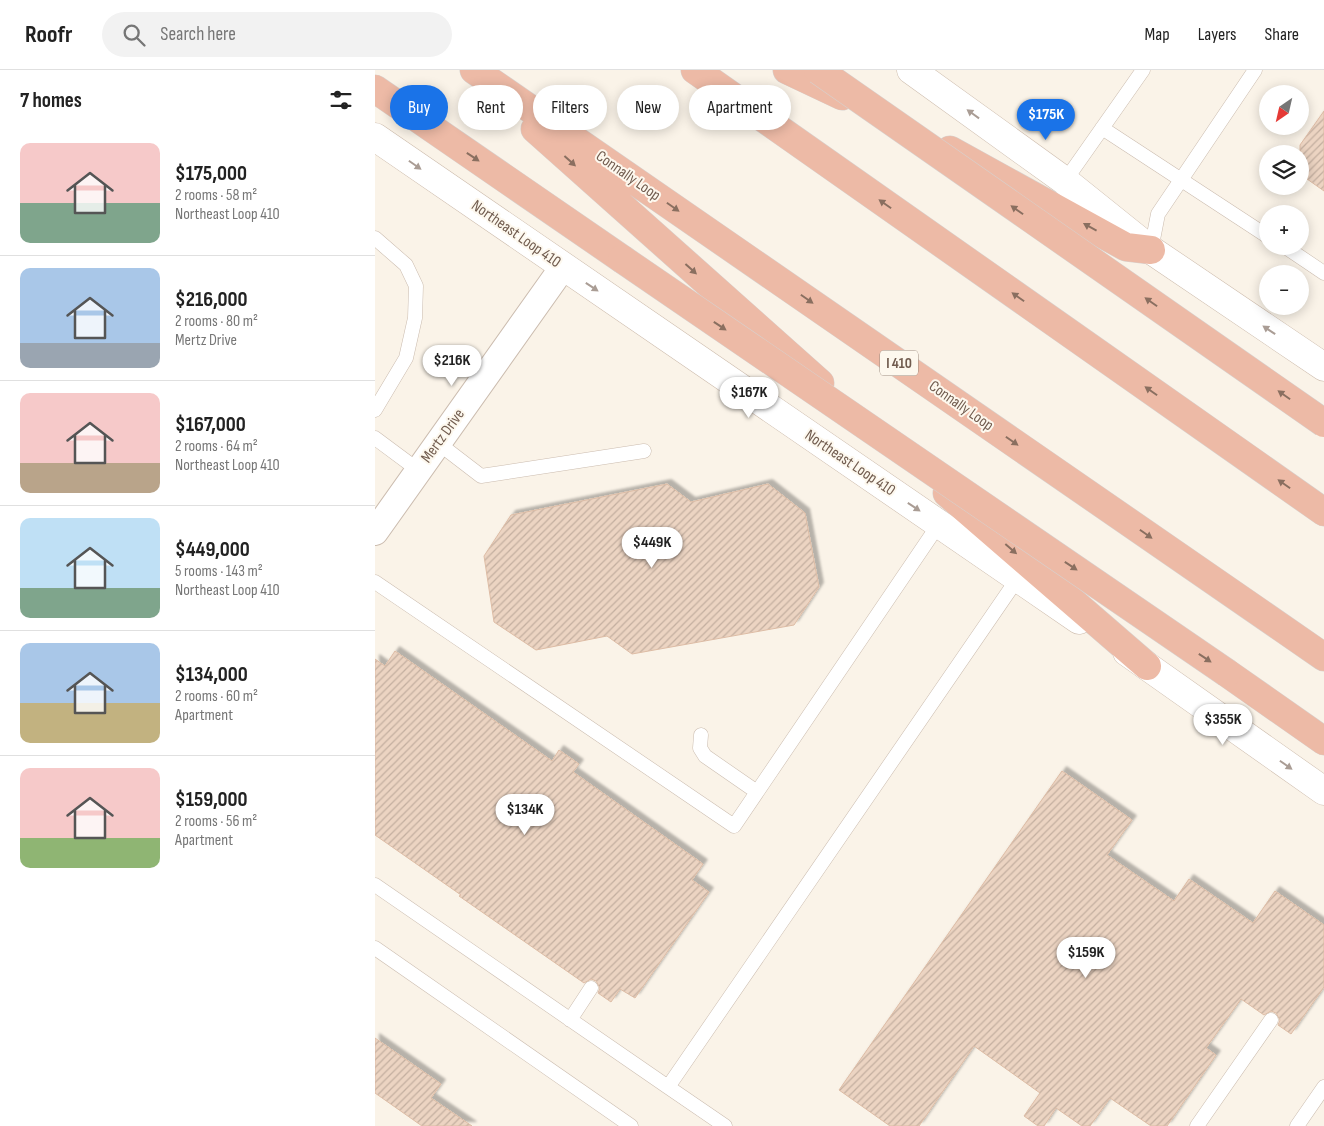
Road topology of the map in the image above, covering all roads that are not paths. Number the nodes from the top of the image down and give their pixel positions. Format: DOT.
graph roads {
  1 [pos="469,70"];
  2 [pos="474,70"];
  3 [pos="695,70"];
  4 [pos="787,70"];
  5 [pos="818,70"];
  6 [pos="911,70"];
  7 [pos="1143,70"];
  8 [pos="1255,70"];
  9 [pos="375,89"];
  10 [pos="1102,128"];
  11 [pos="375,137"];
  12 [pos="1182,179"];
  13 [pos="1065,181"];
  14 [pos="1259,231"];
  15 [pos="375,238"];
  16 [pos="1151,250"];
  17 [pos="1297,255"];
  18 [pos="563,267"];
  19 [pos="1324,273"];
  20 [pos="1324,367"];
  21 [pos="375,410"];
  22 [pos="1324,423"];
  23 [pos="375,438"];
  24 [pos="438,443"];
  25 [pos="645,451"];
  26 [pos="418,470"];
  27 [pos="1324,512"];
  28 [pos="939,524"];
  29 [pos="375,532"];
  30 [pos="1018,578"];
  31 [pos="375,582"];
  32 [pos="1324,657"];
  33 [pos="1147,666"];
  34 [pos="701,735"];
  35 [pos="1324,741"];
  36 [pos="1324,791"];
  37 [pos="757,792"];
  38 [pos="375,885"];
  39 [pos="375,948"];
  40 [pos="591,988"];
  41 [pos="571,1020"];
  42 [pos="1271,1020"];
  43 [pos="668,1087"];
  44 [pos="1324,1087"];
  45 [pos="631,1126"];
  46 [pos="725,1126"];
  47 [pos="1197,1126"];
  48 [pos="1297,1126"];
  1 -- 33 [label="highway, one-way"];
  2 -- 32 [label="highway, Connally Loop / I 410, one-way"];
  27 -- 3 [label="highway, one-way"];
  16 -- 4 [label="highway, one-way"];
  22 -- 5 [label="highway, one-way, bridge"];
  13 -- 6 [label="main road, one-way"];
  7 -- 10 [label="lane"];
  8 -- 12 [label="lane"];
  9 -- 35 [label="highway, one-way, bridge"];
  10 -- 12 [label="lane"];
  10 -- 13 [label="lane"];
  11 -- 18 [label="main road, Northeast Loop 410, one-way"];
  12 -- 14 [label="lane"];
  12 -- 16 [label="lane"];
  13 -- 16 [label="main road"];
  15 -- 21 [label="lane"];
  20 -- 16 [label="main road, one-way"];
  17 -- 19 [label="lane"];
  18 -- 24 [label="street, Mertz Drive"];
  18 -- 28 [label="main road, Northeast Loop 410, one-way"];
  23 -- 26 [label="lane"];
  24 -- 25 [label="lane"];
  24 -- 26 [label="street, Mertz Drive"];
  26 -- 29 [label="street, Mertz Drive"];
  28 -- 30 [label="main road, Northeast Loop 410"];
  28 -- 37 [label="lane"];
  30 -- 33 [label="main road, Northeast Loop 410"];
  30 -- 43 [label="lane"];
  31 -- 37 [label="lane"];
  33 -- 36 [label="main road, Northeast Loop 410, one-way"];
  34 -- 37 [label="lane"];
  38 -- 41 [label="lane"];
  39 -- 45 [label="lane"];
  40 -- 41 [label="lane"];
  41 -- 43 [label="lane"];
  42 -- 47 [label="lane"];
  43 -- 46 [label="lane"];
  44 -- 48 [label="lane"];
}
